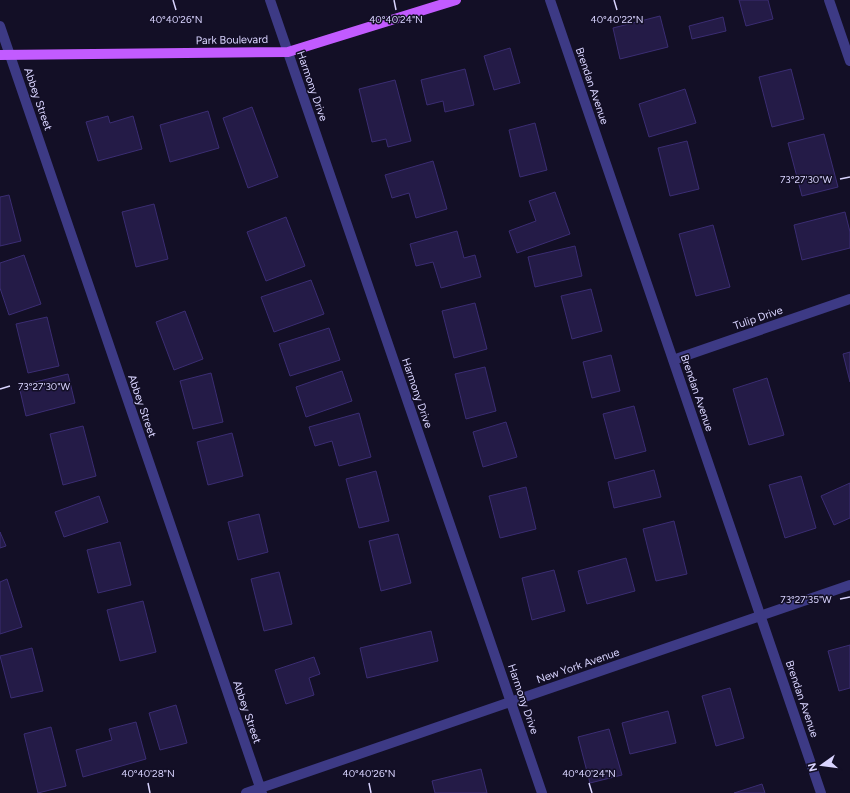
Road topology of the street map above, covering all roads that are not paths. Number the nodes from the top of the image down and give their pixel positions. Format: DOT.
graph roads {
  1 [pos="270,0"];
  2 [pos="456,0"];
  3 [pos="550,0"];
  4 [pos="829,0"];
  5 [pos="0,26"];
  6 [pos="288,52"];
  7 [pos="5,55"];
  8 [pos="850,61"];
  9 [pos="850,299"];
  10 [pos="673,360"];
  11 [pos="850,585"];
  12 [pos="760,616"];
  13 [pos="511,702"];
  14 [pos="261,790"];
  15 [pos="246,793"];
  16 [pos="542,793"];
  17 [pos="821,793"];
  1 -- 6 [label="street, Harmony Drive"];
  2 -- 6 [label="main road, Park Boulevard"];
  3 -- 10 [label="street, Brendan Avenue"];
  4 -- 8 [label="street"];
  5 -- 7 [label="street, Abbey Street"];
  6 -- 7 [label="main road, Park Boulevard"];
  6 -- 13 [label="street, Harmony Drive"];
  7 -- 14 [label="street, Abbey Street"];
  9 -- 10 [label="street, Tulip Drive"];
  10 -- 12 [label="street, Brendan Avenue"];
  11 -- 12 [label="street, New York Avenue"];
  12 -- 13 [label="street, New York Avenue"];
  12 -- 17 [label="street, Brendan Avenue"];
  13 -- 14 [label="street, New York Avenue"];
  13 -- 16 [label="street, Harmony Drive"];
  14 -- 15 [label="street, New York Avenue"];
}
